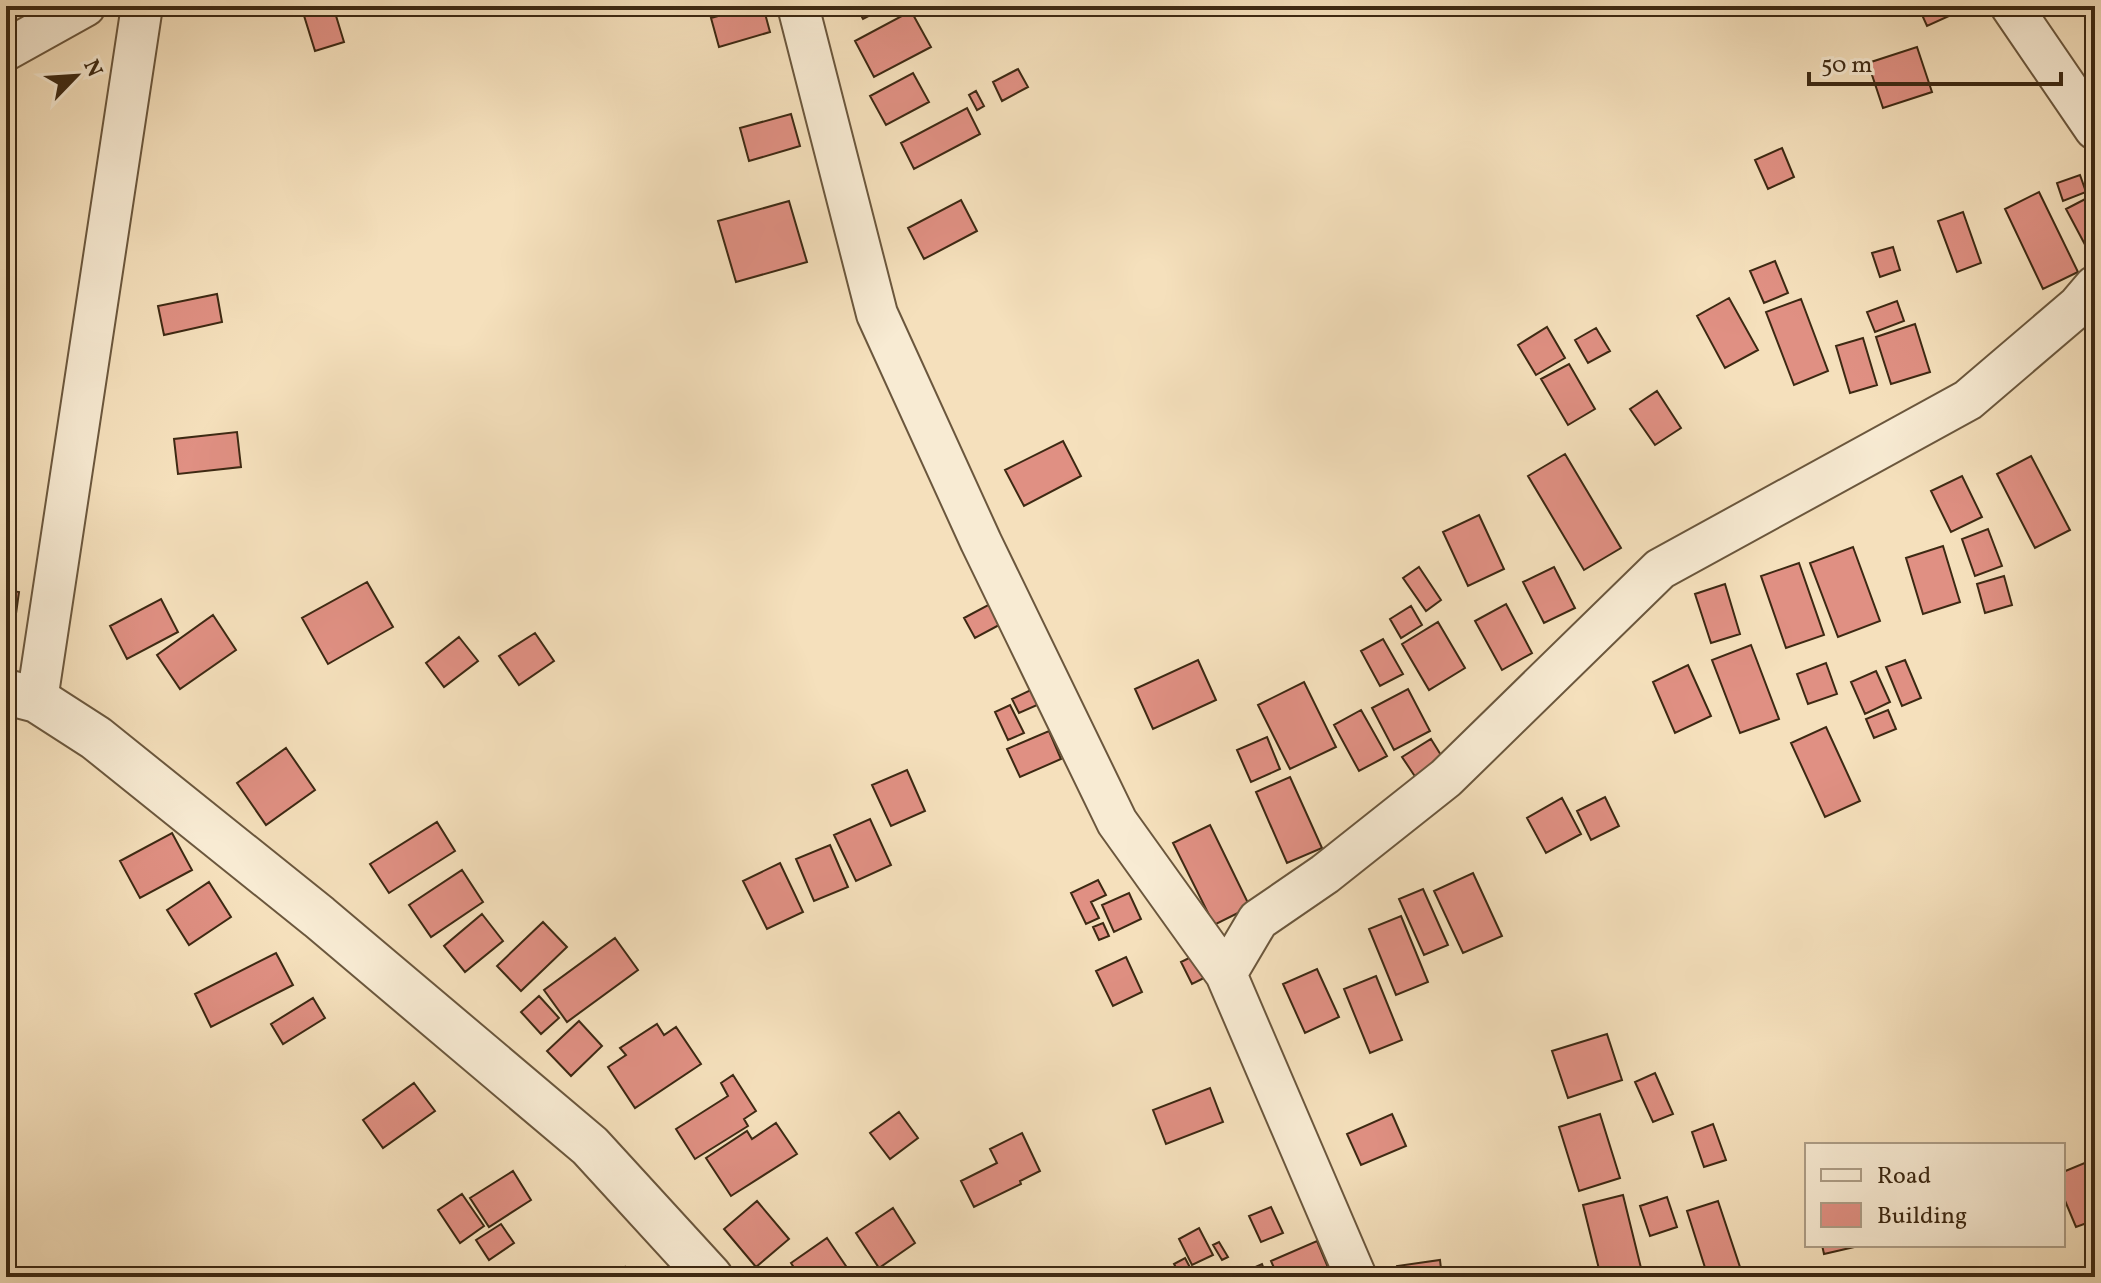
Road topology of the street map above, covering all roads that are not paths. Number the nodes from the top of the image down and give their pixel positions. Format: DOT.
graph roads {
  1 [pos="85,6"];
  2 [pos="142,6"];
  3 [pos="798,6"];
  4 [pos="2011,6"];
  5 [pos="6,50"];
  6 [pos="2095,129"];
  7 [pos="2095,286"];
  8 [pos="22,696"];
  9 [pos="1226,974"];
  10 [pos="710,1277"];
  11 [pos="1356,1277"];
  1 -- 5 [label="street"];
  2 -- 8 [label="street"];
  3 -- 9 [label="street"];
  4 -- 6 [label="street"];
  7 -- 9 [label="street"];
  8 -- 10 [label="street"];
  9 -- 11 [label="street"];
}
